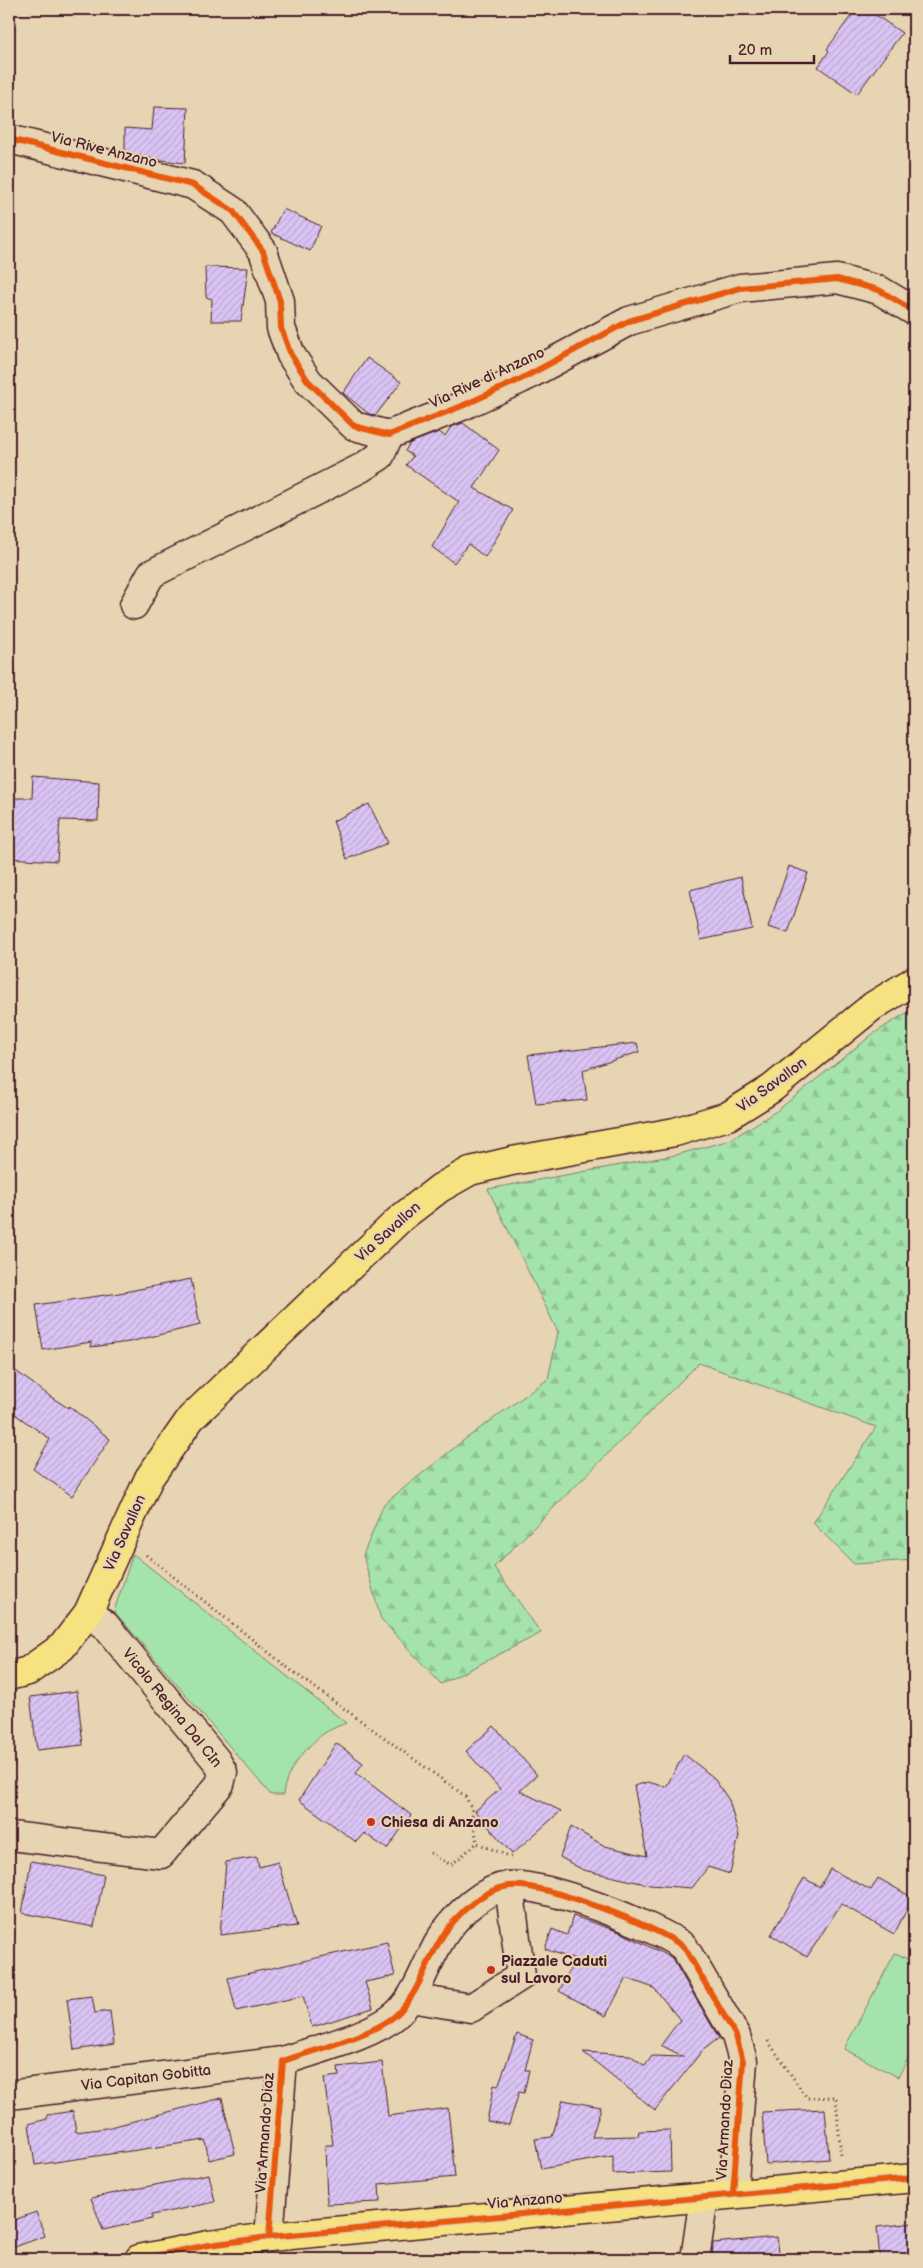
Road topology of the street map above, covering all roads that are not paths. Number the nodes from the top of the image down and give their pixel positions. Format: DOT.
graph roads {
  1 [pos="9,138"];
  2 [pos="914,311"];
  3 [pos="389,435"];
  4 [pos="134,605"];
  5 [pos="914,981"];
  6 [pos="88,1613"];
  7 [pos="9,1676"];
  8 [pos="11,1836"];
  9 [pos="510,1886"];
  10 [pos="411,1998"];
  11 [pos="283,2061"];
  12 [pos="9,2095"];
  13 [pos="914,2178"];
  14 [pos="733,2194"];
  15 [pos="704,2197"];
  16 [pos="269,2237"];
  17 [pos="139,2259"];
  18 [pos="695,2259"];
  1 -- 3 [label="street, Via Rive Anzano"];
  2 -- 3 [label="street, Via Rive di Anzano"];
  3 -- 4 [label="street"];
  5 -- 6 [label="main road, Via Savallon"];
  6 -- 7 [label="main road, Via Savallon"];
  6 -- 8 [label="street, Vicolo Regina Dal CIn"];
  9 -- 10 [label="street, Via Armando Diaz"];
  9 -- 10 [label="street"];
  9 -- 14 [label="street, Via Armando Diaz"];
  10 -- 11 [label="street, Via Armando Diaz"];
  11 -- 12 [label="street, Via Capitan Gobitta"];
  11 -- 16 [label="street, Via Armando Diaz"];
  13 -- 14 [label="main road, Via Anzano"];
  14 -- 15 [label="main road, Via Anzano"];
  15 -- 16 [label="main road, Via Anzano"];
  15 -- 18 [label="street"];
  16 -- 17 [label="main road, Via Anzano"];
}
